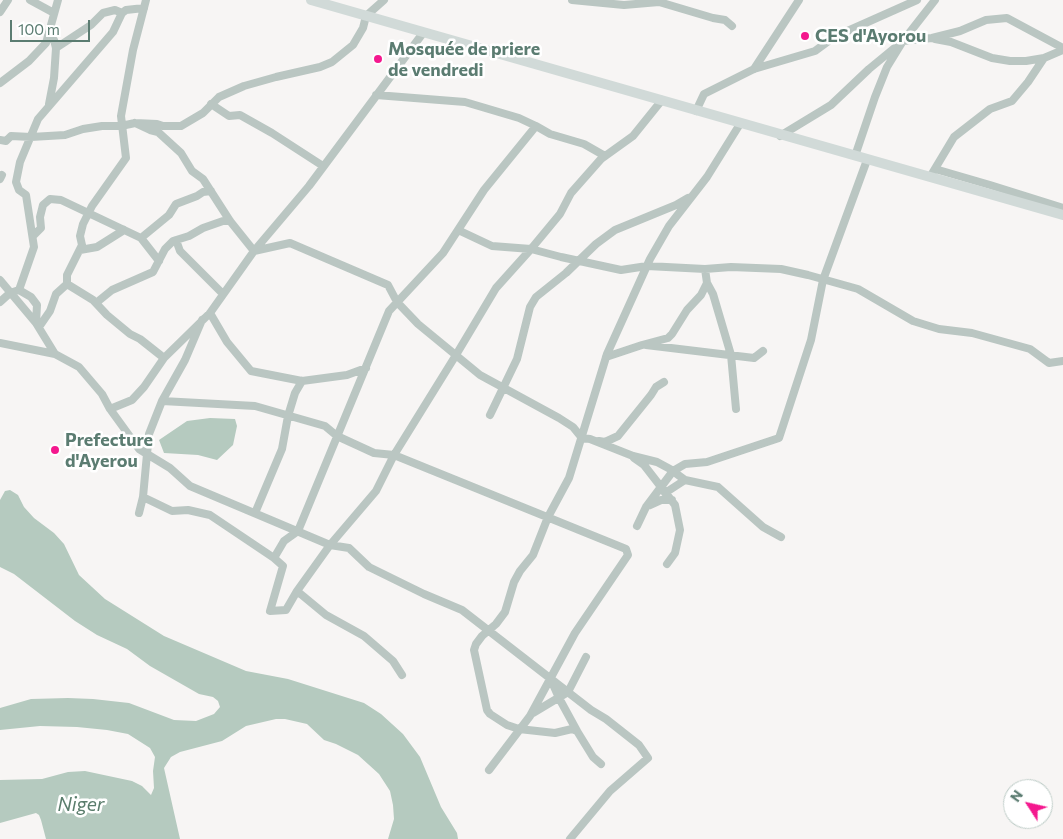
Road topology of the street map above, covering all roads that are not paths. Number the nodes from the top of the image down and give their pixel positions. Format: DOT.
graph roads {
  1 [pos="8,0"];
  2 [pos="30,0"];
  3 [pos="58,0"];
  4 [pos="311,0"];
  5 [pos="384,0"];
  6 [pos="572,0"];
  7 [pos="799,0"];
  8 [pos="917,0"];
  9 [pos="935,0"];
  10 [pos="669,3"];
  11 [pos="145,4"];
  12 [pos="0,12"];
  13 [pos="54,13"];
  14 [pos="122,13"];
  15 [pos="366,16"];
  16 [pos="732,26"];
  17 [pos="423,33"];
  18 [pos="48,37"];
  19 [pos="932,38"];
  20 [pos="904,41"];
  21 [pos="56,48"];
  22 [pos="1063,49"];
  23 [pos="1044,58"];
  24 [pos="754,69"];
  25 [pos="0,83"];
  26 [pos="376,95"];
  27 [pos="662,100"];
  28 [pos="212,104"];
  29 [pos="48,106"];
  30 [pos="696,111"];
  31 [pos="135,123"];
  32 [pos="740,124"];
  33 [pos="121,126"];
  34 [pos="536,126"];
  35 [pos="780,136"];
  36 [pos="31,138"];
  37 [pos="0,140"];
  38 [pos="605,156"];
  39 [pos="855,156"];
  40 [pos="867,160"];
  41 [pos="323,166"];
  42 [pos="932,173"];
  43 [pos="211,191"];
  44 [pos="694,195"];
  45 [pos="1063,208"];
  46 [pos="88,214"];
  47 [pos="1063,215"];
  48 [pos="230,221"];
  49 [pos="124,230"];
  50 [pos="458,230"];
  51 [pos="33,236"];
  52 [pos="141,238"];
  53 [pos="176,240"];
  54 [pos="532,249"];
  55 [pos="80,250"];
  56 [pos="254,251"];
  57 [pos="158,261"];
  58 [pos="578,261"];
  59 [pos="647,266"];
  60 [pos="705,269"];
  61 [pos="823,279"];
  62 [pos="0,280"];
  63 [pos="707,283"];
  64 [pos="68,284"];
  65 [pos="19,290"];
  66 [pos="10,293"];
  67 [pos="223,294"];
  68 [pos="0,302"];
  69 [pos="397,302"];
  70 [pos="96,304"];
  71 [pos="210,313"];
  72 [pos="202,320"];
  73 [pos="37,325"];
  74 [pos="0,344"];
  75 [pos="642,344"];
  76 [pos="763,351"];
  77 [pos="55,354"];
  78 [pos="456,355"];
  79 [pos="731,355"];
  80 [pos="606,357"];
  81 [pos="164,358"];
  82 [pos="1063,361"];
  83 [pos="366,368"];
  84 [pos="302,381"];
  85 [pos="664,382"];
  86 [pos="503,388"];
  87 [pos="162,401"];
  88 [pos="110,409"];
  89 [pos="736,409"];
  90 [pos="490,415"];
  91 [pos="288,416"];
  92 [pos="337,436"];
  93 [pos="586,438"];
  94 [pos="147,454"];
  95 [pos="394,455"];
  96 [pos="632,456"];
  97 [pos="673,471"];
  98 [pos="685,480"];
  99 [pos="664,490"];
  100 [pos="143,497"];
  101 [pos="672,500"];
  102 [pos="646,506"];
  103 [pos="139,513"];
  104 [pos="255,513"];
  105 [pos="548,517"];
  106 [pos="637,526"];
  107 [pos="298,531"];
  108 [pos="781,537"];
  109 [pos="330,545"];
  110 [pos="274,558"];
  111 [pos="667,564"];
  112 [pos="297,591"];
  113 [pos="488,631"];
  114 [pos="586,657"];
  115 [pos="402,675"];
  116 [pos="551,678"];
  117 [pos="568,692"];
  118 [pos="559,698"];
  119 [pos="530,716"];
  120 [pos="519,729"];
  121 [pos="577,731"];
  122 [pos="601,764"];
  123 [pos="489,770"];
  124 [pos="570,839"];
  1 -- 12 [label="street"];
  2 -- 13 [label="street"];
  3 -- 13 [label="street"];
  4 -- 15 [label="main road"];
  5 -- 15 [label="street"];
  6 -- 10 [label="street"];
  7 -- 24 [label="street"];
  8 -- 24 [label="street"];
  9 -- 20 [label="street"];
  10 -- 16 [label="street"];
  11 -- 14 [label="street"];
  11 -- 33 [label="street"];
  13 -- 18 [label="street"];
  14 -- 21 [label="street"];
  14 -- 29 [label="street"];
  15 -- 17 [label="main road"];
  15 -- 28 [label="street"];
  17 -- 26 [label="street"];
  17 -- 27 [label="main road"];
  18 -- 21 [label="street"];
  18 -- 25 [label="street"];
  19 -- 20 [label="street"];
  19 -- 22 [label="street"];
  19 -- 23 [label="street"];
  20 -- 35 [label="street"];
  20 -- 39 [label="street"];
  21 -- 29 [label="street"];
  22 -- 23 [label="street"];
  23 -- 42 [label="street"];
  24 -- 30 [label="street"];
  26 -- 34 [label="street"];
  26 -- 41 [label="street"];
  27 -- 30 [label="main road"];
  27 -- 38 [label="street"];
  28 -- 31 [label="street"];
  28 -- 41 [label="street"];
  29 -- 36 [label="street"];
  30 -- 32 [label="main road"];
  31 -- 33 [label="street"];
  31 -- 43 [label="street"];
  32 -- 35 [label="main road"];
  32 -- 44 [label="street"];
  33 -- 36 [label="street"];
  33 -- 46 [label="street"];
  34 -- 38 [label="street"];
  34 -- 50 [label="street"];
  35 -- 39 [label="main road"];
  36 -- 37 [label="street"];
  36 -- 51 [label="street"];
  38 -- 54 [label="street"];
  39 -- 40 [label="main road"];
  40 -- 42 [label="main road"];
  40 -- 61 [label="street"];
  41 -- 56 [label="street"];
  42 -- 45 [label="street"];
  42 -- 47 [label="main road"];
  43 -- 48 [label="street"];
  43 -- 52 [label="street"];
  44 -- 58 [label="street"];
  44 -- 59 [label="street"];
  46 -- 49 [label="street"];
  46 -- 51 [label="street"];
  46 -- 55 [label="street"];
  48 -- 53 [label="street"];
  48 -- 56 [label="street"];
  49 -- 52 [label="street"];
  49 -- 55 [label="street"];
  50 -- 54 [label="street"];
  50 -- 69 [label="street"];
  51 -- 65 [label="street"];
  52 -- 57 [label="street"];
  53 -- 57 [label="street"];
  53 -- 67 [label="street"];
  54 -- 58 [label="street"];
  54 -- 78 [label="street"];
  55 -- 64 [label="street"];
  56 -- 67 [label="street"];
  56 -- 69 [label="street"];
  57 -- 70 [label="street"];
  58 -- 59 [label="street"];
  58 -- 86 [label="street"];
  59 -- 60 [label="street"];
  59 -- 80 [label="street"];
  60 -- 61 [label="street"];
  60 -- 63 [label="street"];
  61 -- 82 [label="street"];
  61 -- 97 [label="street"];
  62 -- 66 [label="street"];
  63 -- 75 [label="street"];
  63 -- 79 [label="street"];
  64 -- 70 [label="street"];
  64 -- 73 [label="street"];
  65 -- 66 [label="street"];
  65 -- 73 [label="street"];
  66 -- 68 [label="street"];
  66 -- 73 [label="street"];
  67 -- 71 [label="street"];
  69 -- 78 [label="street"];
  69 -- 83 [label="street"];
  70 -- 81 [label="street"];
  71 -- 72 [label="street"];
  71 -- 84 [label="street"];
  72 -- 81 [label="street"];
  72 -- 87 [label="street"];
  73 -- 77 [label="street"];
  74 -- 77 [label="street"];
  75 -- 79 [label="street"];
  75 -- 80 [label="street"];
  76 -- 79 [label="street"];
  77 -- 88 [label="street"];
  78 -- 86 [label="street"];
  78 -- 95 [label="street"];
  79 -- 89 [label="street"];
  80 -- 93 [label="street"];
  81 -- 88 [label="street"];
  83 -- 84 [label="street"];
  83 -- 92 [label="street"];
  84 -- 91 [label="street"];
  85 -- 93 [label="street"];
  86 -- 90 [label="street"];
  86 -- 93 [label="street"];
  87 -- 91 [label="street"];
  87 -- 94 [label="street"];
  88 -- 94 [label="street"];
  91 -- 92 [label="street"];
  91 -- 104 [label="street"];
  92 -- 95 [label="street"];
  92 -- 107 [label="street"];
  93 -- 96 [label="street"];
  93 -- 105 [label="street"];
  94 -- 100 [label="street"];
  94 -- 104 [label="street"];
  95 -- 105 [label="street"];
  95 -- 109 [label="street"];
  96 -- 97 [label="street"];
  96 -- 99 [label="street"];
  97 -- 98 [label="street"];
  97 -- 99 [label="street"];
  98 -- 99 [label="street"];
  98 -- 108 [label="street"];
  99 -- 101 [label="street"];
  99 -- 102 [label="street"];
  100 -- 103 [label="street"];
  100 -- 110 [label="street"];
  101 -- 102 [label="street"];
  101 -- 111 [label="street"];
  102 -- 106 [label="street"];
  104 -- 107 [label="street"];
  105 -- 113 [label="street"];
  105 -- 116 [label="street"];
  107 -- 109 [label="street"];
  107 -- 110 [label="street"];
  109 -- 112 [label="street"];
  109 -- 113 [label="street"];
  110 -- 112 [label="street"];
  112 -- 115 [label="street"];
  113 -- 116 [label="street"];
  113 -- 120 [label="street"];
  114 -- 117 [label="street"];
  116 -- 117 [label="street"];
  116 -- 118 [label="street"];
  116 -- 119 [label="street"];
  117 -- 118 [label="street"];
  117 -- 124 [label="street"];
  118 -- 119 [label="street"];
  118 -- 121 [label="street"];
  119 -- 120 [label="street"];
  120 -- 121 [label="street"];
  120 -- 123 [label="street"];
  121 -- 122 [label="street"];
}
